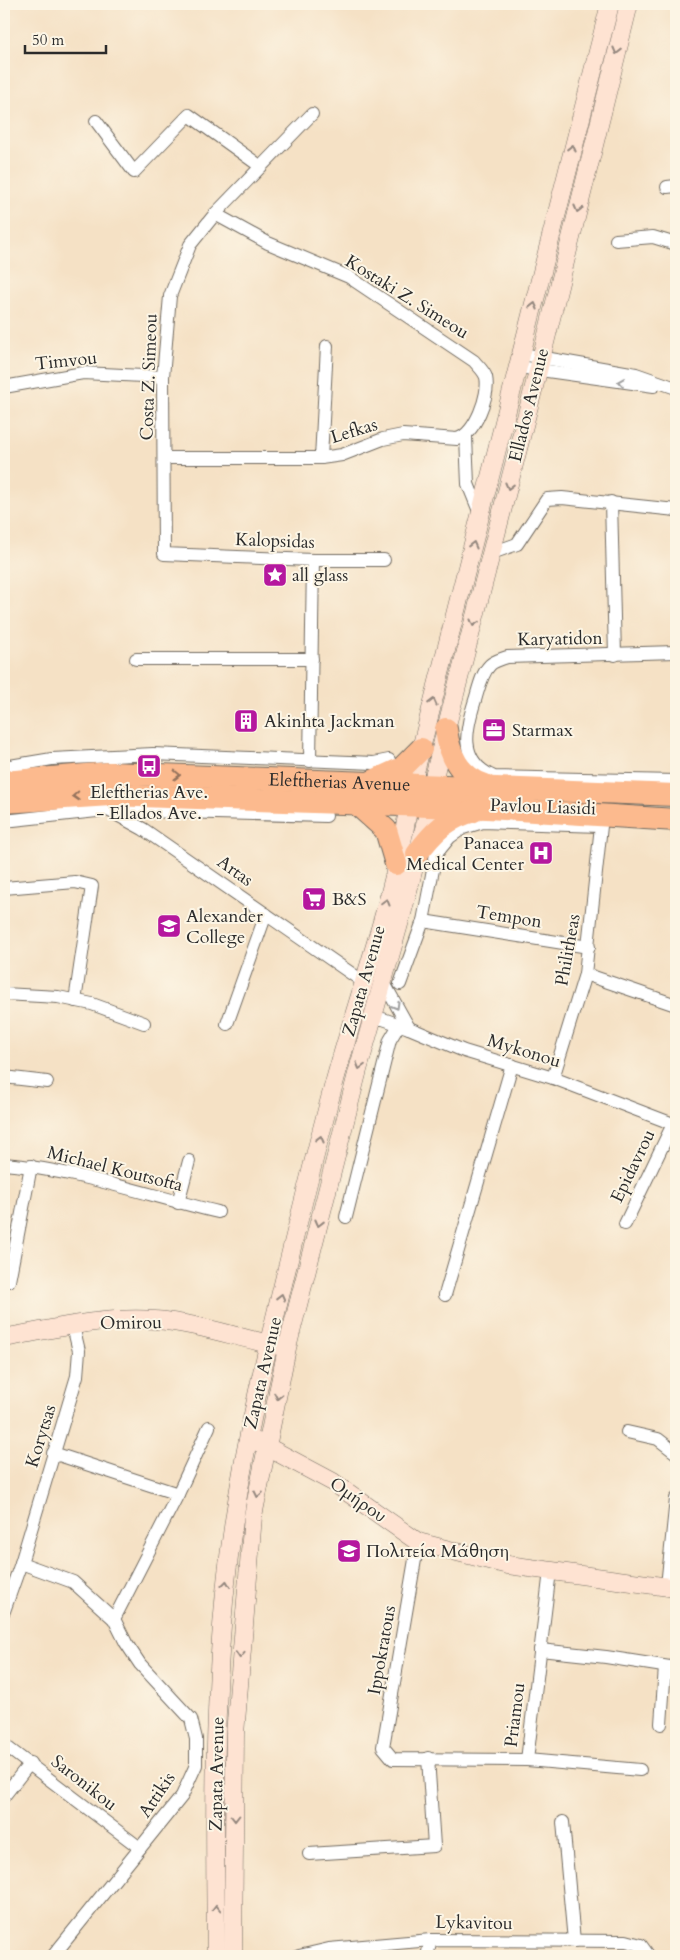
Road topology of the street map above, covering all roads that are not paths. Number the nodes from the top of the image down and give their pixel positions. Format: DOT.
graph roads {
  1 [pos="610,4"];
  2 [pos="629,4"];
  3 [pos="312,114"];
  4 [pos="96,121"];
  5 [pos="260,166"];
  6 [pos="215,214"];
  7 [pos="616,240"];
  8 [pos="676,244"];
  9 [pos="327,346"];
  10 [pos="521,360"];
  11 [pos="540,364"];
  12 [pos="163,377"];
  13 [pos="4,387"];
  14 [pos="673,387"];
  15 [pos="466,437"];
  16 [pos="165,458"];
  17 [pos="321,458"];
  18 [pos="611,502"];
  19 [pos="676,510"];
  20 [pos="481,516"];
  21 [pos="492,553"];
  22 [pos="164,554"];
  23 [pos="313,560"];
  24 [pos="384,560"];
  25 [pos="676,652"];
  26 [pos="615,655"];
  27 [pos="312,658"];
  28 [pos="136,659"];
  29 [pos="446,729"];
  30 [pos="421,749"];
  31 [pos="389,760"];
  32 [pos="310,761"];
  33 [pos="204,766"];
  34 [pos="4,767"];
  35 [pos="676,781"];
  36 [pos="4,782"];
  37 [pos="492,790"];
  38 [pos="360,794"];
  39 [pos="421,795"];
  40 [pos="676,795"];
  41 [pos="4,802"];
  42 [pos="106,810"];
  43 [pos="326,816"];
  44 [pos="676,820"];
  45 [pos="4,822"];
  46 [pos="601,826"];
  47 [pos="676,831"];
  48 [pos="417,854"];
  49 [pos="396,864"];
  50 [pos="4,888"];
  51 [pos="266,914"];
  52 [pos="423,921"];
  53 [pos="589,948"];
  54 [pos="585,974"];
  55 [pos="365,983"];
  56 [pos="392,984"];
  57 [pos="4,994"];
  58 [pos="75,1001"];
  59 [pos="676,1005"];
  60 [pos="374,1019"];
  61 [pos="144,1022"];
  62 [pos="227,1024"];
  63 [pos="404,1026"];
  64 [pos="512,1065"];
  65 [pos="4,1076"];
  66 [pos="553,1078"];
  67 [pos="47,1082"];
  68 [pos="675,1125"];
  69 [pos="189,1161"];
  70 [pos="4,1164"];
  71 [pos="31,1166"];
  72 [pos="178,1203"];
  73 [pos="218,1212"];
  74 [pos="346,1217"];
  75 [pos="625,1224"];
  76 [pos="9,1280"];
  77 [pos="445,1296"];
  78 [pos="73,1326"];
  79 [pos="4,1338"];
  80 [pos="269,1344"];
  81 [pos="287,1348"];
  82 [pos="209,1427"];
  83 [pos="627,1432"];
  84 [pos="248,1438"];
  85 [pos="268,1446"];
  86 [pos="54,1453"];
  87 [pos="676,1453"];
  88 [pos="178,1494"];
  89 [pos="676,1499"];
  90 [pos="418,1542"];
  91 [pos="21,1563"];
  92 [pos="550,1571"];
  93 [pos="672,1587"];
  94 [pos="4,1611"];
  95 [pos="114,1619"];
  96 [pos="540,1650"];
  97 [pos="671,1667"];
  98 [pos="661,1724"];
  99 [pos="4,1745"];
  100 [pos="428,1758"];
  101 [pos="393,1759"];
  102 [pos="527,1760"];
  103 [pos="30,1763"];
  104 [pos="640,1770"];
  105 [pos="4,1796"];
  106 [pos="563,1822"];
  107 [pos="140,1848"];
  108 [pos="308,1854"];
  109 [pos="431,1940"];
  110 [pos="574,1941"];
  111 [pos="648,1954"];
  112 [pos="53,1956"];
  113 [pos="216,1956"];
  114 [pos="233,1956"];
  115 [pos="299,1956"];
  116 [pos="428,1956"];
  10 -- 1 [label="main road, Ellados Avenue, one-way"];
  2 -- 11 [label="main road, Ellados Avenue, one-way"];
  3 -- 5 [label="street, Costa Z. Simeou"];
  4 -- 5 [label="street"];
  5 -- 6 [label="street, Costa Z. Simeou"];
  6 -- 12 [label="street, Costa Z. Simeou"];
  6 -- 15 [label="street, Kostaki Z. Simeou"];
  7 -- 8 [label="street"];
  9 -- 17 [label="street"];
  10 -- 11 [label="street"];
  10 -- 20 [label="main road, Ellados Avenue"];
  11 -- 14 [label="street"];
  11 -- 21 [label="main road, Ellados Avenue, one-way"];
  12 -- 13 [label="street, Timvou"];
  12 -- 16 [label="street, Costa Z. Simeou"];
  15 -- 17 [label="street, Lefkas"];
  15 -- 20 [label="street"];
  16 -- 17 [label="street, Lefkas"];
  16 -- 22 [label="street, Costa Z. Simeou"];
  18 -- 19 [label="street"];
  18 -- 21 [label="street"];
  18 -- 26 [label="street"];
  30 -- 20 [label="main road, Ellados Avenue, one-way"];
  21 -- 29 [label="main road, Ellados Avenue, one-way"];
  22 -- 23 [label="street, Kalopsidas"];
  23 -- 24 [label="street, Kalopsidas"];
  23 -- 27 [label="street"];
  25 -- 26 [label="street, Karyatidon"];
  26 -- 37 [label="street, Karyatidon"];
  27 -- 28 [label="street"];
  27 -- 32 [label="street"];
  29 -- 37 [label="highway"];
  29 -- 39 [label="main road, Ellados Avenue"];
  30 -- 38 [label="highway"];
  30 -- 39 [label="main road, Ellados Avenue"];
  31 -- 32 [label="street"];
  32 -- 33 [label="street"];
  33 -- 34 [label="street"];
  36 -- 33 [label="highway, Eleftherias Avenue, one-way"];
  33 -- 38 [label="highway, Eleftherias Avenue"];
  35 -- 37 [label="street"];
  37 -- 39 [label="highway, Eleftherias Avenue"];
  37 -- 40 [label="highway, Eleftherias Avenue"];
  37 -- 44 [label="highway, Eleftherias Avenue"];
  37 -- 48 [label="highway"];
  38 -- 39 [label="highway, Eleftherias Avenue"];
  38 -- 41 [label="highway, Eleftherias Avenue, one-way"];
  38 -- 49 [label="highway"];
  39 -- 48 [label="main road, Zapata Avenue"];
  39 -- 49 [label="main road, Zapata Avenue"];
  42 -- 43 [label="street"];
  42 -- 45 [label="street"];
  42 -- 51 [label="street, Artas"];
  46 -- 47 [label="street, Pavlou Liasidi"];
  46 -- 52 [label="street, Pavlou Liasidi"];
  46 -- 53 [label="street, Philitheas"];
  48 -- 56 [label="main road, Zapata Avenue"];
  55 -- 49 [label="main road, Zapata Avenue, one-way"];
  50 -- 58 [label="street"];
  51 -- 55 [label="street, Artas"];
  51 -- 62 [label="street"];
  52 -- 53 [label="street, Tempon"];
  52 -- 56 [label="street, Pavlou Liasidi"];
  53 -- 54 [label="street, Philitheas"];
  54 -- 59 [label="street"];
  54 -- 66 [label="street, Philitheas"];
  80 -- 55 [label="main road, Zapata Avenue, one-way"];
  56 -- 60 [label="main road, Zapata Avenue"];
  56 -- 63 [label="street, one-way"];
  57 -- 58 [label="street"];
  58 -- 61 [label="street"];
  60 -- 63 [label="street, Mykonou"];
  60 -- 81 [label="main road, Zapata Avenue, one-way"];
  63 -- 64 [label="street, Mykonou"];
  63 -- 74 [label="street"];
  64 -- 66 [label="street, Mykonou"];
  64 -- 77 [label="street"];
  65 -- 67 [label="street"];
  66 -- 68 [label="street, Mykonou"];
  68 -- 75 [label="street, Epidavrou"];
  69 -- 72 [label="street"];
  70 -- 71 [label="street, Michael Koutsofta"];
  71 -- 72 [label="street, Michael Koutsofta"];
  71 -- 76 [label="street"];
  72 -- 73 [label="street, Michael Koutsofta"];
  78 -- 79 [label="main road, Omirou"];
  78 -- 80 [label="main road, Omirou"];
  78 -- 86 [label="street, Korytsas"];
  80 -- 81 [label="main road, Omirou"];
  80 -- 84 [label="main road, Zapata Avenue"];
  81 -- 85 [label="main road, Zapata Avenue, one-way"];
  82 -- 88 [label="street"];
  83 -- 87 [label="street"];
  84 -- 85 [label="main road, Ομήρου"];
  113 -- 84 [label="main road, Zapata Avenue, one-way"];
  85 -- 90 [label="main road, Ομήρου"];
  85 -- 114 [label="main road, Zapata Avenue, one-way"];
  86 -- 88 [label="street"];
  86 -- 91 [label="street, Korytsas"];
  88 -- 95 [label="street"];
  89 -- 93 [label="street"];
  90 -- 92 [label="main road, Ομήρου"];
  90 -- 101 [label="street, Ippokratous"];
  91 -- 94 [label="street, Korytsas"];
  91 -- 95 [label="street, Attikis"];
  92 -- 93 [label="main road, Ομήρου"];
  92 -- 96 [label="street, Priamou"];
  95 -- 107 [label="street, Attikis"];
  96 -- 97 [label="street"];
  96 -- 102 [label="street, Priamou"];
  97 -- 98 [label="street"];
  99 -- 103 [label="street, Saronikou"];
  100 -- 101 [label="street, Priamou"];
  100 -- 102 [label="street, Priamou"];
  100 -- 108 [label="street"];
  102 -- 104 [label="street"];
  103 -- 105 [label="street, Saronikou"];
  103 -- 107 [label="street, Saronikou"];
  106 -- 110 [label="street"];
  107 -- 112 [label="street, Attikis"];
  109 -- 110 [label="street, Lykavitou"];
  109 -- 115 [label="street, Lykavitou"];
  109 -- 116 [label="street"];
  110 -- 111 [label="street, Lykavitou"];
}
